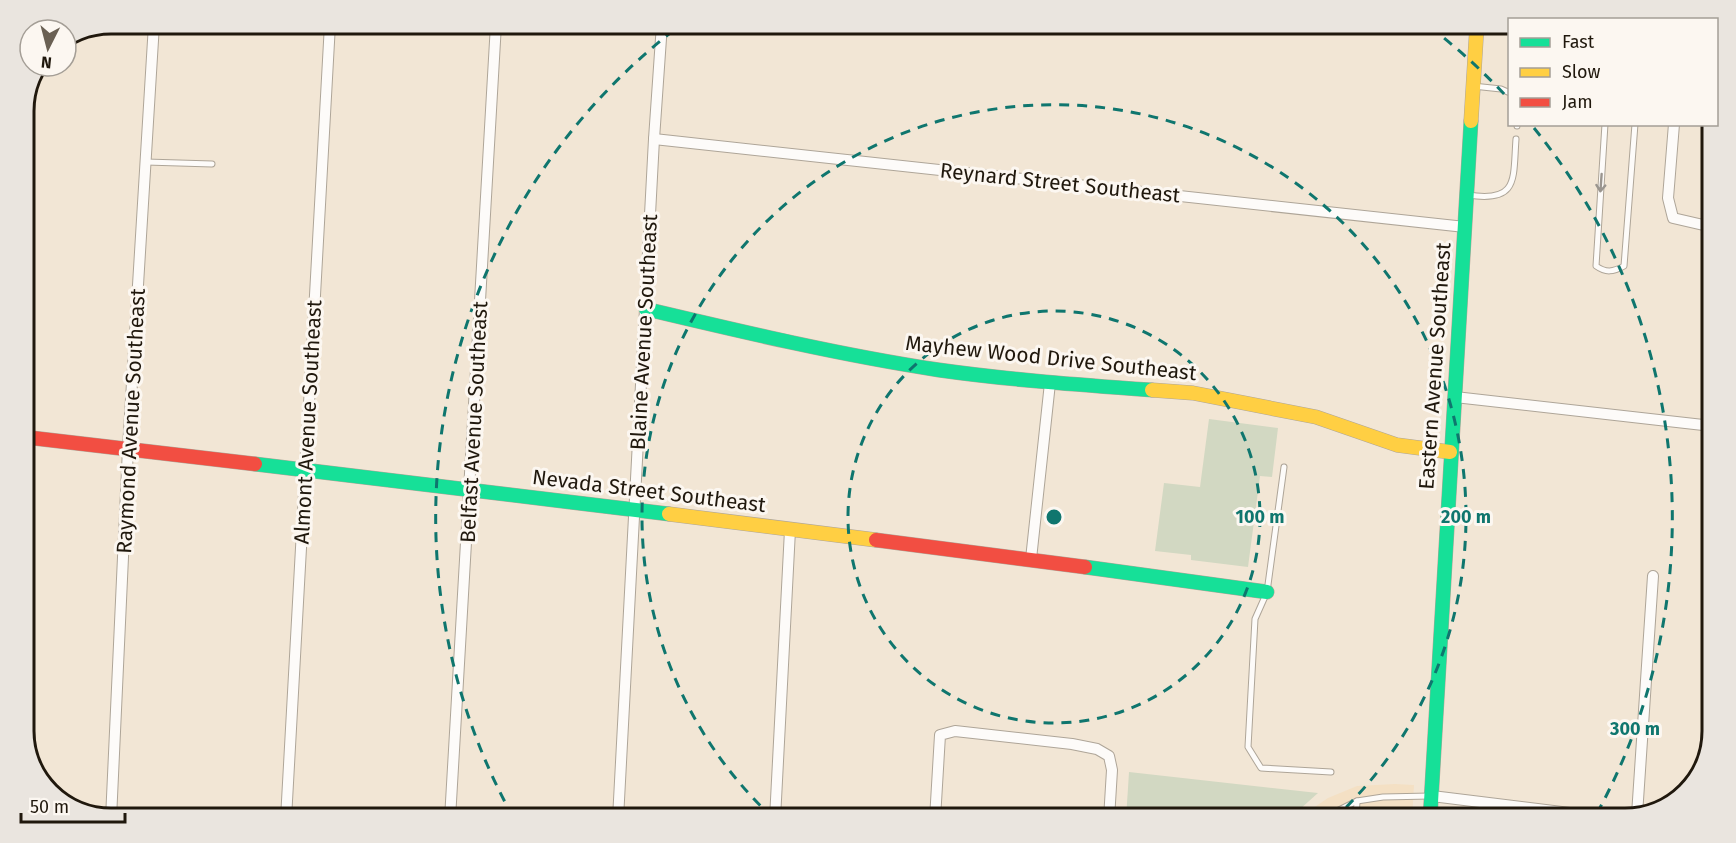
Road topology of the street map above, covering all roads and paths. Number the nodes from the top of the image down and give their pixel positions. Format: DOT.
graph roads {
  1 [pos="153,34"];
  2 [pos="329,34"];
  3 [pos="495,34"];
  4 [pos="661,34"];
  5 [pos="1476,34"];
  6 [pos="1473,86"];
  7 [pos="1508,92"];
  8 [pos="1605,126"];
  9 [pos="1635,126"];
  10 [pos="1674,126"];
  11 [pos="654,139"];
  12 [pos="1516,139"];
  13 [pos="146,162"];
  14 [pos="212,164"];
  15 [pos="1467,195"];
  16 [pos="1701,225"];
  17 [pos="1465,227"];
  18 [pos="646,309"];
  19 [pos="1050,383"];
  20 [pos="1455,397"];
  21 [pos="1702,425"];
  22 [pos="35,438"];
  23 [pos="129,448"];
  24 [pos="1450,452"];
  25 [pos="1284,467"];
  26 [pos="305,470"];
  27 [pos="470,490"];
  28 [pos="635,510"];
  29 [pos="790,530"];
  30 [pos="1031,559"];
  31 [pos="1653,576"];
  32 [pos="1267,592"];
  33 [pos="1331,772"];
  34 [pos="1432,796"];
  35 [pos="1357,801"];
  36 [pos="1638,807"];
  37 [pos="112,808"];
  38 [pos="287,808"];
  39 [pos="451,808"];
  40 [pos="619,808"];
  41 [pos="776,808"];
  42 [pos="936,808"];
  43 [pos="1110,808"];
  44 [pos="1343,808"];
  45 [pos="1357,808"];
  46 [pos="1431,808"];
  47 [pos="1529,808"];
  1 -- 13 [label="street, Raymond Avenue Southeast"];
  2 -- 26 [label="street, Almont Avenue Southeast"];
  3 -- 27 [label="street, Belfast Avenue Southeast"];
  4 -- 11 [label="street, Blaine Avenue Southeast"];
  5 -- 6 [label="street, Eastern Avenue Southeast"];
  6 -- 7 [label="lane"];
  6 -- 15 [label="street, Eastern Avenue Southeast"];
  8 -- 9 [label="lane, one-way"];
  10 -- 16 [label="street"];
  11 -- 17 [label="street, Reynard Street Southeast"];
  11 -- 18 [label="street, Blaine Avenue Southeast"];
  12 -- 15 [label="lane"];
  13 -- 14 [label="lane"];
  13 -- 23 [label="street, Raymond Avenue Southeast"];
  15 -- 17 [label="street, Eastern Avenue Southeast"];
  17 -- 20 [label="street, Eastern Avenue Southeast"];
  18 -- 19 [label="street, Mayhew Wood Drive Southeast"];
  18 -- 28 [label="street, Blaine Avenue Southeast"];
  19 -- 24 [label="street, Mayhew Wood Drive Southeast"];
  19 -- 30 [label="street"];
  20 -- 21 [label="street"];
  20 -- 24 [label="street, Eastern Avenue Southeast"];
  22 -- 23 [label="street, Nevada Street Southeast"];
  23 -- 26 [label="street, Nevada Street Southeast"];
  23 -- 37 [label="street, Raymond Avenue Southeast"];
  24 -- 34 [label="street, Eastern Avenue Southeast"];
  25 -- 32 [label="lane"];
  26 -- 27 [label="street, Nevada Street Southeast"];
  26 -- 38 [label="street, Almont Avenue Southeast"];
  27 -- 28 [label="street, Nevada Street Southeast"];
  27 -- 39 [label="street, Belfast Avenue Southeast"];
  28 -- 29 [label="street, Nevada Street Southeast"];
  28 -- 40 [label="street, Blaine Avenue Southeast"];
  29 -- 30 [label="street, Nevada Street Southeast"];
  29 -- 41 [label="street"];
  30 -- 32 [label="street, Nevada Street Southeast"];
  31 -- 36 [label="street"];
  32 -- 33 [label="lane"];
  34 -- 35 [label="lane"];
  34 -- 46 [label="street, Eastern Avenue Southeast"];
  34 -- 47 [label="street"];
  35 -- 44 [label="lane"];
  35 -- 45 [label="lane"];
  42 -- 43 [label="street"];
}
